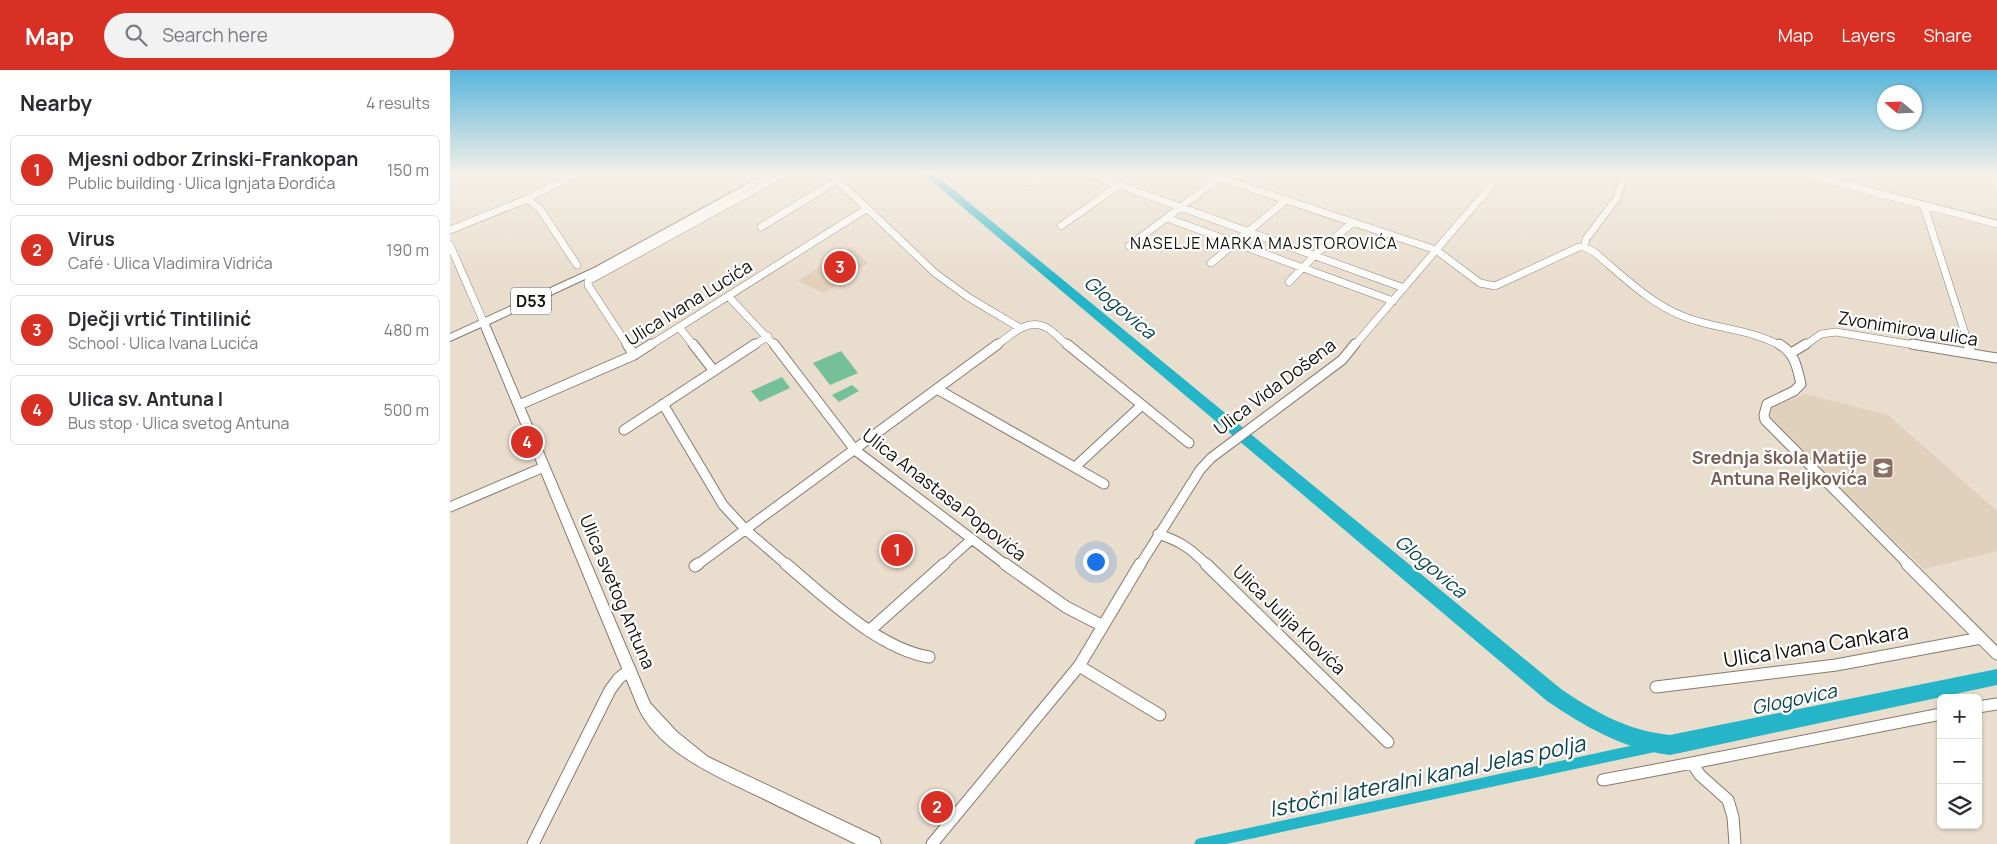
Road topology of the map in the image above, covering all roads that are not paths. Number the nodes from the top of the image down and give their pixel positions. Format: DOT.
graph roads {
  1 [pos="502,209"];
  2 [pos="540,209"];
  3 [pos="712,209"];
  4 [pos="715,209"];
  5 [pos="790,209"];
  6 [pos="866,209"];
  7 [pos="1084,209"];
  8 [pos="1179,209"];
  9 [pos="1188,209"];
  10 [pos="1275,209"];
  11 [pos="1314,209"];
  12 [pos="1471,209"];
  13 [pos="1609,209"];
  14 [pos="1925,209"];
  15 [pos="1937,209"];
  16 [pos="1167,218"];
  17 [pos="1353,222"];
  18 [pos="1997,224"];
  19 [pos="1060,226"];
  20 [pos="761,227"];
  21 [pos="450,230"];
  22 [pos="1249,231"];
  23 [pos="1235,243"];
  24 [pos="450,245"];
  25 [pos="1129,246"];
  26 [pos="1584,247"];
  27 [pos="1436,250"];
  28 [pos="1315,255"];
  29 [pos="1211,264"];
  30 [pos="577,265"];
  31 [pos="1303,268"];
  32 [pos="1289,282"];
  33 [pos="1404,288"];
  34 [pos="728,296"];
  35 [pos="1393,301"];
  36 [pos="484,323"];
  37 [pos="679,327"];
  38 [pos="1020,328"];
  39 [pos="768,336"];
  40 [pos="450,338"];
  41 [pos="1791,353"];
  42 [pos="1971,353"];
  43 [pos="634,355"];
  44 [pos="1997,358"];
  45 [pos="714,371"];
  46 [pos="937,389"];
  47 [pos="663,404"];
  48 [pos="519,405"];
  49 [pos="1142,405"];
  50 [pos="624,430"];
  51 [pos="1189,443"];
  52 [pos="855,450"];
  53 [pos="544,467"];
  54 [pos="1075,467"];
  55 [pos="1104,484"];
  56 [pos="450,507"];
  57 [pos="746,530"];
  58 [pos="1158,534"];
  59 [pos="972,539"];
  60 [pos="695,566"];
  61 [pos="1103,626"];
  62 [pos="869,631"];
  63 [pos="1981,638"];
  64 [pos="1994,650"];
  65 [pos="929,656"];
  66 [pos="1079,666"];
  67 [pos="630,670"];
  68 [pos="1656,687"];
  69 [pos="1997,704"];
  70 [pos="1982,706"];
  71 [pos="1160,715"];
  72 [pos="1937,715"];
  73 [pos="1388,742"];
  74 [pos="1692,763"];
  75 [pos="1603,780"];
  76 [pos="532,844"];
  77 [pos="873,844"];
  78 [pos="932,844"];
  79 [pos="1734,844"];
  1 -- 21 [label="street"];
  2 -- 30 [label="street"];
  3 -- 36 [label="main road, D53"];
  4 -- 43 [label="street"];
  5 -- 20 [label="street"];
  6 -- 34 [label="street, Ulica Ivana Lucića"];
  6 -- 38 [label="street"];
  7 -- 19 [label="street"];
  8 -- 16 [label="street"];
  9 -- 22 [label="street"];
  10 -- 22 [label="street"];
  11 -- 17 [label="street"];
  12 -- 27 [label="street, Ulica Vida Došena"];
  13 -- 26 [label="street"];
  14 -- 42 [label="street"];
  15 -- 18 [label="street"];
  16 -- 23 [label="street"];
  16 -- 25 [label="street"];
  17 -- 27 [label="street"];
  17 -- 28 [label="street"];
  22 -- 23 [label="street"];
  22 -- 28 [label="street"];
  23 -- 29 [label="street"];
  23 -- 31 [label="street"];
  24 -- 36 [label="street, Ulica svetog Antuna"];
  26 -- 27 [label="street"];
  26 -- 41 [label="street"];
  27 -- 33 [label="street, Ulica Vida Došena"];
  28 -- 31 [label="street"];
  28 -- 33 [label="street"];
  31 -- 32 [label="street"];
  31 -- 35 [label="street"];
  33 -- 35 [label="street, Ulica Vida Došena"];
  34 -- 37 [label="street, Ulica Ivana Lucića"];
  34 -- 39 [label="street, Ulica Anastasa Popovića"];
  35 -- 58 [label="street, Ulica Vida Došena"];
  36 -- 40 [label="main road, D53"];
  36 -- 48 [label="main road, Ulica svetog Antuna"];
  37 -- 43 [label="street, Ulica Ivana Lucića"];
  37 -- 45 [label="street"];
  38 -- 46 [label="street"];
  38 -- 49 [label="street"];
  39 -- 45 [label="street"];
  39 -- 52 [label="street, Ulica Anastasa Popovića"];
  41 -- 42 [label="street, Zvonimirova ulica"];
  41 -- 63 [label="street"];
  42 -- 44 [label="street, Zvonimirova ulica"];
  43 -- 48 [label="street, Ulica Ivana Lucića"];
  45 -- 47 [label="street"];
  46 -- 52 [label="street"];
  46 -- 54 [label="street"];
  47 -- 50 [label="street"];
  47 -- 57 [label="street"];
  48 -- 53 [label="main road, Ulica svetog Antuna"];
  49 -- 51 [label="street"];
  49 -- 54 [label="street"];
  52 -- 57 [label="street"];
  52 -- 59 [label="street, Ulica Anastasa Popovića"];
  53 -- 56 [label="street"];
  53 -- 67 [label="main road, Ulica svetog Antuna"];
  54 -- 55 [label="street"];
  57 -- 60 [label="street"];
  57 -- 62 [label="street"];
  58 -- 61 [label="street, Ulica Vida Došena"];
  58 -- 73 [label="street, Ulica Julija Klovića"];
  59 -- 61 [label="street, Ulica Anastasa Popovića"];
  59 -- 62 [label="street"];
  61 -- 66 [label="street, Ulica Vida Došena"];
  62 -- 65 [label="street"];
  63 -- 64 [label="street"];
  63 -- 68 [label="street, Ulica Ivana Cankara"];
  66 -- 71 [label="street"];
  66 -- 78 [label="street, Ulica Vida Došena"];
  67 -- 76 [label="street"];
  67 -- 77 [label="main road, Ulica svetog Antuna"];
  69 -- 70 [label="street"];
  72 -- 74 [label="street"];
  74 -- 75 [label="street"];
  74 -- 79 [label="street"];
}
